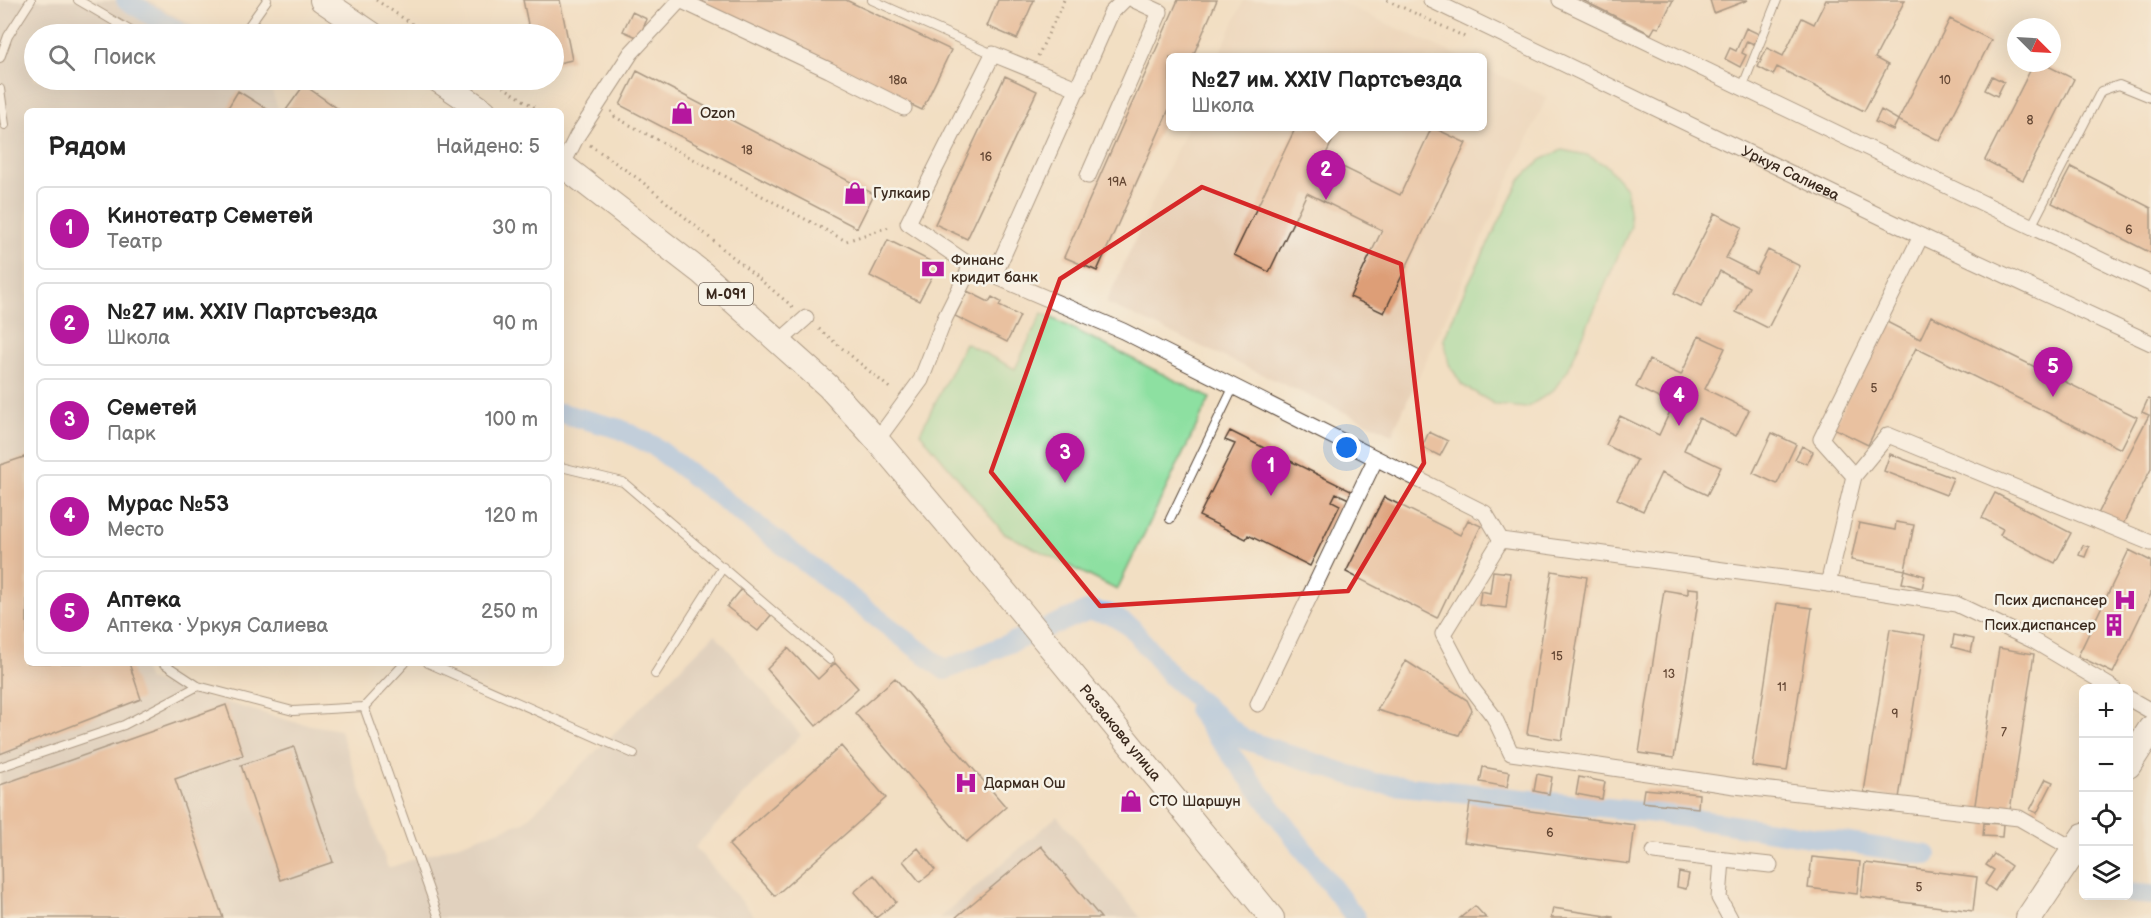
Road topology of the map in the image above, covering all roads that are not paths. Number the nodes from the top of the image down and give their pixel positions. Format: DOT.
graph roads {
  1 [pos="31,0"];
  2 [pos="78,0"];
  3 [pos="267,0"];
  4 [pos="322,0"];
  5 [pos="872,0"];
  6 [pos="1124,0"];
  7 [pos="1134,0"];
  8 [pos="1431,0"];
  9 [pos="1560,0"];
  10 [pos="1777,0"];
  11 [pos="119,24"];
  12 [pos="250,24"];
  13 [pos="357,24"];
  14 [pos="993,54"];
  15 [pos="0,58"];
  16 [pos="1741,88"];
  17 [pos="0,89"];
  18 [pos="1078,89"];
  19 [pos="451,90"];
  20 [pos="2151,98"];
  21 [pos="471,105"];
  22 [pos="904,108"];
  23 [pos="5,125"];
  24 [pos="564,160"];
  25 [pos="564,168"];
  26 [pos="1088,176"];
  27 [pos="2031,227"];
  28 [pos="1921,236"];
  29 [pos="971,266"];
  30 [pos="994,276"];
  31 [pos="2151,284"];
  32 [pos="806,318"];
  33 [pos="780,341"];
  34 [pos="2151,343"];
  35 [pos="1234,386"];
  36 [pos="877,440"];
  37 [pos="1375,460"];
  38 [pos="564,468"];
  39 [pos="1854,476"];
  40 [pos="1170,519"];
  41 [pos="1502,540"];
  42 [pos="2151,543"];
  43 [pos="723,567"];
  44 [pos="1828,584"];
  45 [pos="830,660"];
  46 [pos="168,666"];
  47 [pos="402,666"];
  48 [pos="435,666"];
  49 [pos="655,674"];
  50 [pos="2106,684"];
  51 [pos="198,686"];
  52 [pos="2133,701"];
  53 [pos="1258,704"];
  54 [pos="364,707"];
  55 [pos="2151,711"];
  56 [pos="2151,729"];
  57 [pos="634,754"];
  58 [pos="2133,757"];
  59 [pos="0,767"];
  60 [pos="2079,843"];
  61 [pos="1654,852"];
  62 [pos="1722,860"];
  63 [pos="1770,865"];
  64 [pos="439,918"];
  65 [pos="1272,918"];
  66 [pos="1730,918"];
  67 [pos="2030,918"];
  1 -- 15 [label="lane"];
  2 -- 11 [label="lane"];
  3 -- 12 [label="lane"];
  4 -- 13 [label="main road"];
  5 -- 14 [label="lane"];
  6 -- 18 [label="street"];
  7 -- 26 [label="street"];
  8 -- 28 [label="street, Уркуя Салиева"];
  9 -- 16 [label="street"];
  10 -- 16 [label="lane"];
  14 -- 18 [label="street"];
  14 -- 29 [label="street"];
  16 -- 27 [label="street"];
  17 -- 23 [label="lane"];
  18 -- 30 [label="street"];
  19 -- 21 [label="main road"];
  20 -- 27 [label="lane"];
  22 -- 24 [label="street"];
  25 -- 33 [label="main road, М-091"];
  27 -- 31 [label="street"];
  28 -- 34 [label="street, Уркуя Салиева"];
  28 -- 39 [label="street"];
  29 -- 30 [label="street"];
  29 -- 36 [label="street"];
  30 -- 35 [label="street"];
  32 -- 33 [label="street"];
  33 -- 36 [label="main road, М-091"];
  35 -- 37 [label="street"];
  35 -- 40 [label="lane"];
  36 -- 65 [label="main road, Раззакова улица / М-091"];
  37 -- 41 [label="street"];
  37 -- 53 [label="street"];
  38 -- 43 [label="lane"];
  39 -- 42 [label="street"];
  39 -- 44 [label="street"];
  41 -- 44 [label="street"];
  41 -- 60 [label="street"];
  43 -- 45 [label="lane"];
  43 -- 49 [label="lane"];
  44 -- 50 [label="street"];
  46 -- 51 [label="lane"];
  47 -- 54 [label="lane"];
  48 -- 57 [label="lane"];
  51 -- 54 [label="lane"];
  51 -- 59 [label="lane"];
  52 -- 55 [label="street"];
  54 -- 64 [label="lane"];
  56 -- 58 [label="highway"];
  60 -- 67 [label="highway"];
  61 -- 62 [label="street"];
  62 -- 63 [label="street"];
  62 -- 66 [label="street"];
}
